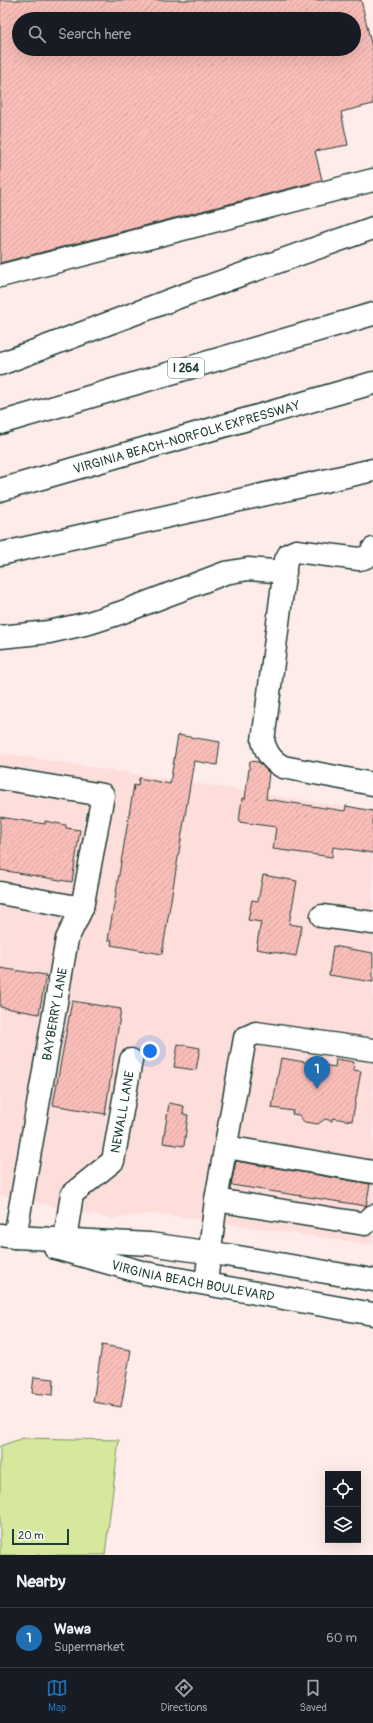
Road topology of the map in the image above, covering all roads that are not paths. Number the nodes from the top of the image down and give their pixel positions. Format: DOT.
graph roads {
  1 [pos="373,180"];
  2 [pos="373,228"];
  3 [pos="0,276"];
  4 [pos="373,314"];
  5 [pos="0,364"];
  6 [pos="373,383"];
  7 [pos="0,423"];
  8 [pos="373,470"];
  9 [pos="0,490"];
  10 [pos="373,549"];
  11 [pos="0,554"];
  12 [pos="285,572"];
  13 [pos="0,638"];
  14 [pos="0,778"];
  15 [pos="373,784"];
  16 [pos="0,893"];
  17 [pos="82,908"];
  18 [pos="322,916"];
  19 [pos="373,923"];
  20 [pos="373,1050"];
  21 [pos="131,1060"];
  22 [pos="226,1147"];
  23 [pos="373,1172"];
  24 [pos="216,1200"];
  25 [pos="373,1216"];
  26 [pos="8,1236"];
  27 [pos="65,1239"];
  28 [pos="210,1252"];
  29 [pos="373,1280"];
  30 [pos="206,1283"];
  31 [pos="373,1314"];
  1 -- 3 [label="main road"];
  2 -- 5 [label="main road"];
  4 -- 7 [label="main road, I 264"];
  6 -- 9 [label="main road, VIRGINIA BEACH-NORFOLK EXPRESSWAY"];
  8 -- 11 [label="main road"];
  10 -- 12 [label="main road"];
  12 -- 13 [label="main road"];
  12 -- 15 [label="main road"];
  14 -- 17 [label="main road, BAYBERRY LANE"];
  16 -- 17 [label="main road"];
  17 -- 26 [label="main road, BAYBERRY LANE"];
  18 -- 19 [label="main road"];
  20 -- 22 [label="main road"];
  21 -- 27 [label="main road, NEWALL LANE"];
  22 -- 23 [label="main road"];
  22 -- 24 [label="main road"];
  24 -- 25 [label="main road"];
  24 -- 28 [label="main road"];
  26 -- 27 [label="main road, VIRGINIA BEACH BOULEVARD"];
  26 -- 30 [label="main road, VIRGINIA BEACH BOULEVARD"];
  27 -- 28 [label="main road, VIRGINIA BEACH BOULEVARD"];
  28 -- 29 [label="main road, VIRGINIA BEACH BOULEVARD"];
  28 -- 30 [label="main road"];
  30 -- 31 [label="main road, VIRGINIA BEACH BOULEVARD"];
}
